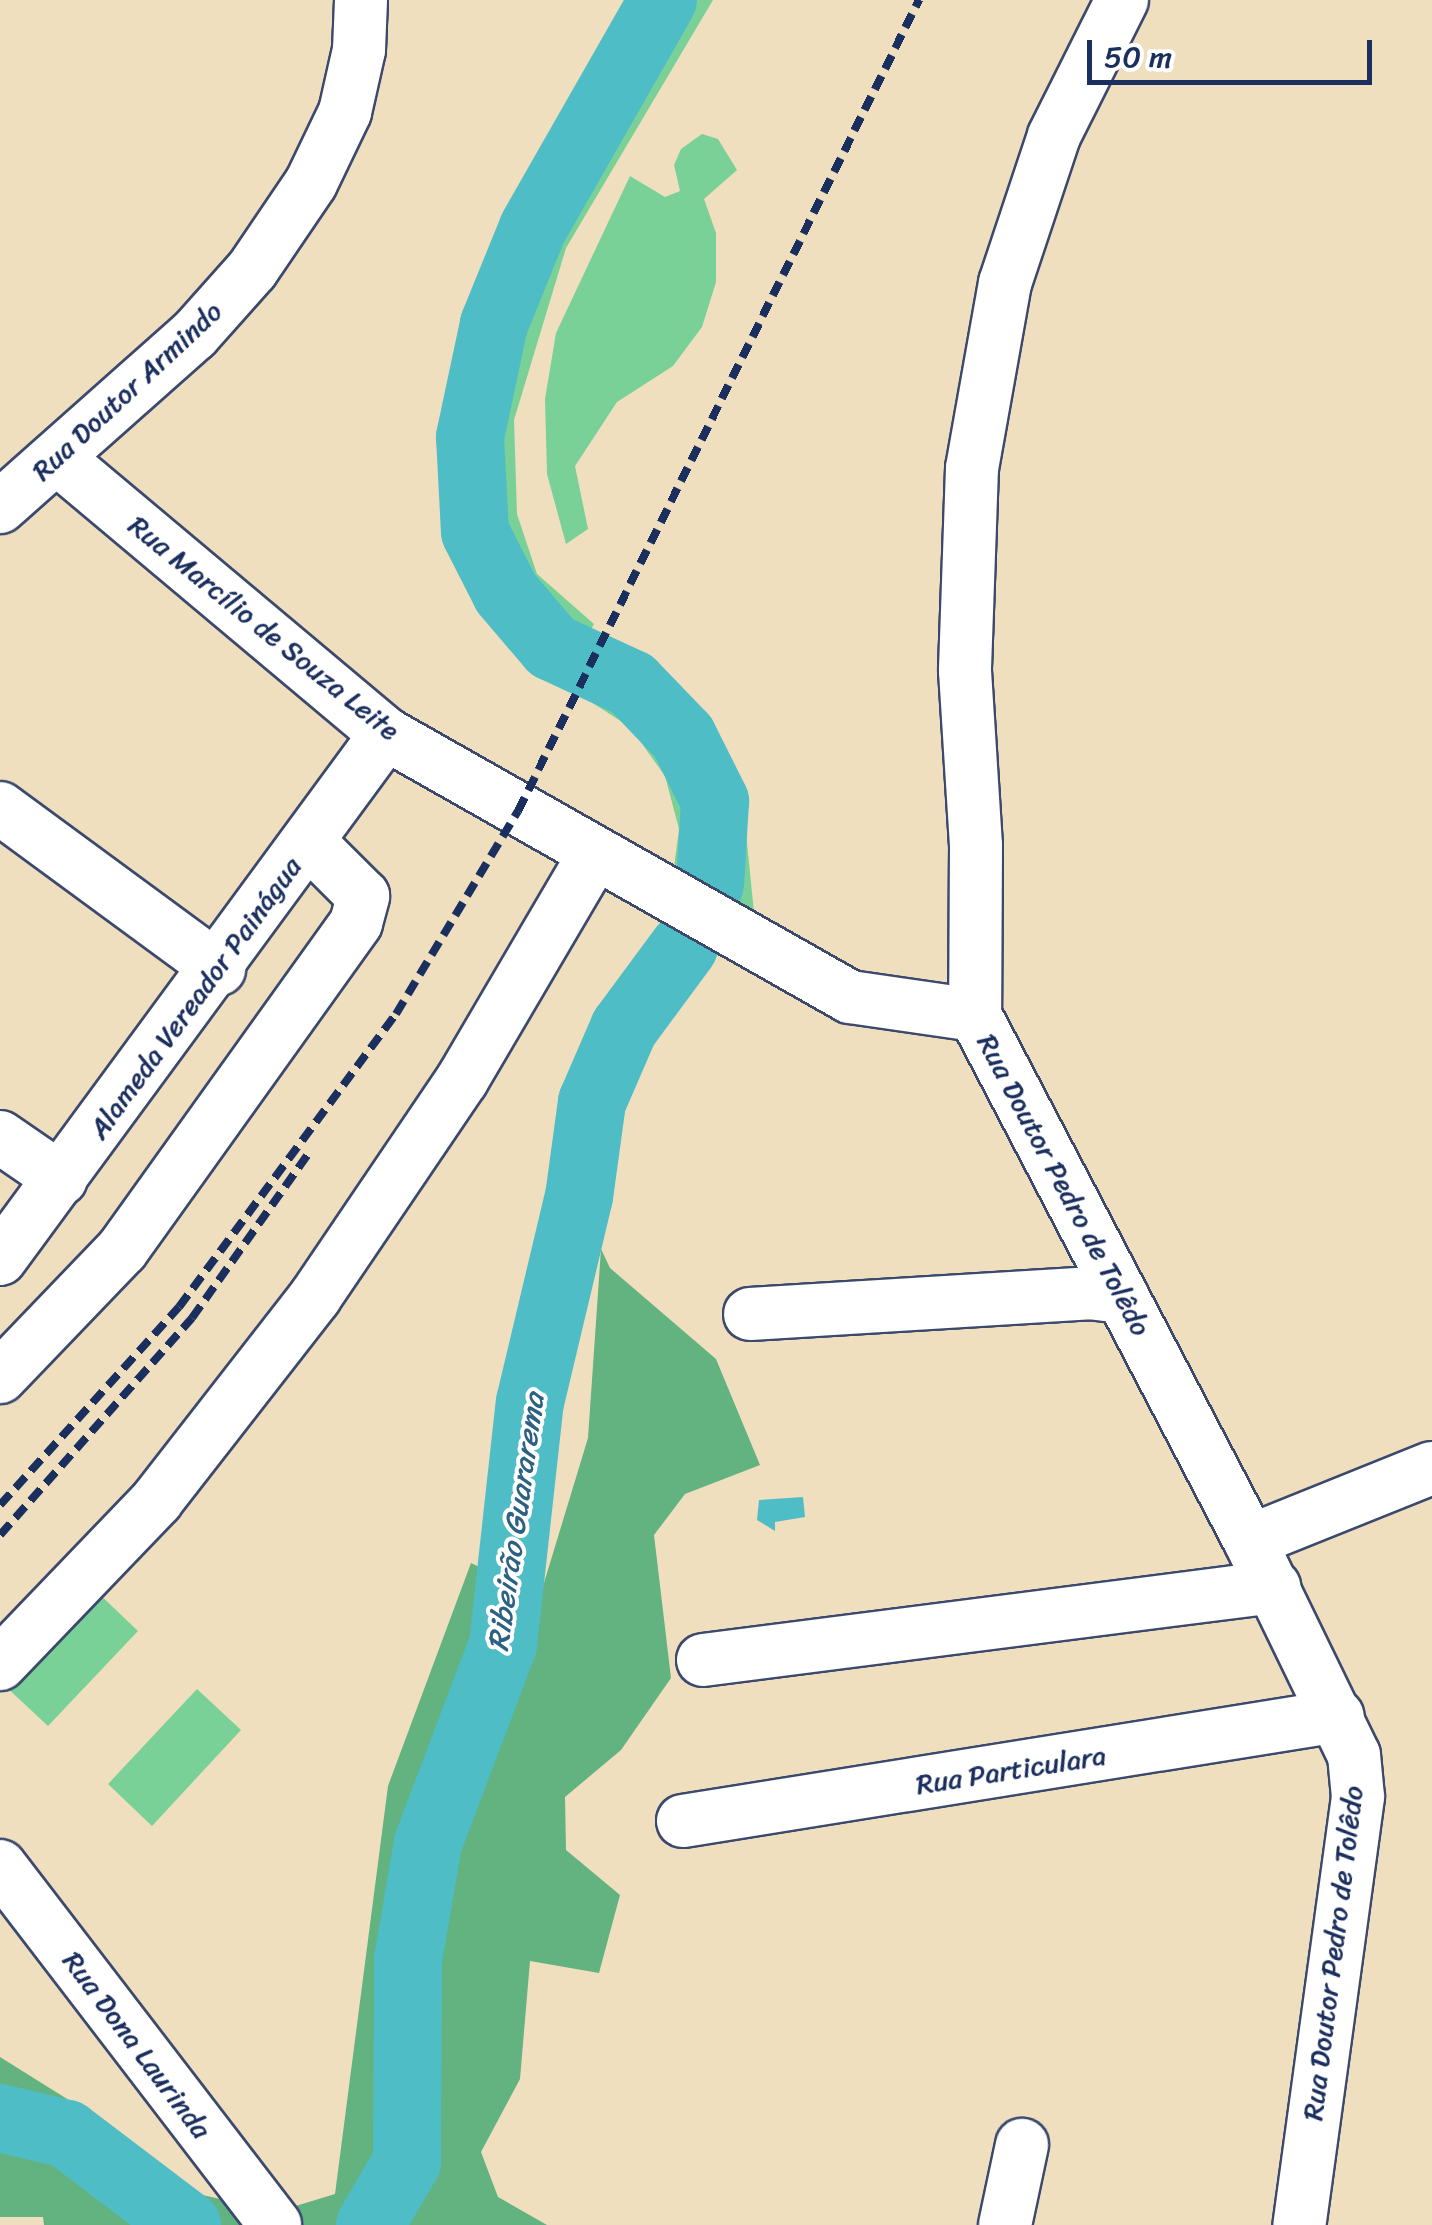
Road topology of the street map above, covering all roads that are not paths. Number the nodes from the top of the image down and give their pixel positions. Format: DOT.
graph roads {
  1 [pos="361,0"];
  2 [pos="1122,0"];
  3 [pos="57,458"];
  4 [pos="0,507"];
  5 [pos="386,734"];
  6 [pos="0,808"];
  7 [pos="309,842"];
  8 [pos="616,864"];
  9 [pos="219,969"];
  10 [pos="975,1015"];
  11 [pos="0,1137"];
  12 [pos="61,1179"];
  13 [pos="0,1259"];
  14 [pos="1123,1297"];
  15 [pos="750,1314"];
  16 [pos="0,1377"];
  17 [pos="1432,1468"];
  18 [pos="1250,1541"];
  19 [pos="1274,1586"];
  20 [pos="704,1660"];
  21 [pos="0,1664"];
  22 [pos="1338,1716"];
  23 [pos="683,1820"];
  24 [pos="0,1866"];
  25 [pos="1022,2145"];
  26 [pos="274,2225"];
  27 [pos="1005,2225"];
  28 [pos="1298,2225"];
  1 -- 3 [label="street, Rua Doutor Armindo"];
  2 -- 10 [label="street, Rua Doutor Pedro de Tolêdo"];
  3 -- 4 [label="street, Rua Doutor Armindo"];
  3 -- 5 [label="street, Rua Marcílio de Souza Leite"];
  5 -- 7 [label="street, Alameda Vereador Painágua"];
  5 -- 8 [label="street, Rua Marcílio de Souza Leite"];
  6 -- 9 [label="street"];
  7 -- 9 [label="street, Alameda Vereador Painágua"];
  7 -- 16 [label="street"];
  8 -- 10 [label="street, Rua Marcílio de Souza Leite"];
  8 -- 21 [label="street"];
  9 -- 12 [label="street, Alameda Vereador Painágua"];
  10 -- 14 [label="street, Rua Doutor Pedro de Tolêdo"];
  11 -- 12 [label="street"];
  12 -- 13 [label="street, Alameda Vereador Painágua"];
  14 -- 15 [label="street"];
  14 -- 18 [label="street, Rua Doutor Pedro de Tolêdo"];
  17 -- 18 [label="street"];
  18 -- 19 [label="street, Rua Doutor Pedro de Tolêdo"];
  19 -- 20 [label="street"];
  19 -- 22 [label="street, Rua Doutor Pedro de Tolêdo"];
  22 -- 23 [label="street, Rua Particulara"];
  22 -- 28 [label="street, Rua Doutor Pedro de Tolêdo"];
  24 -- 26 [label="street, Rua Dona Laurinda"];
  25 -- 27 [label="street"];
}
